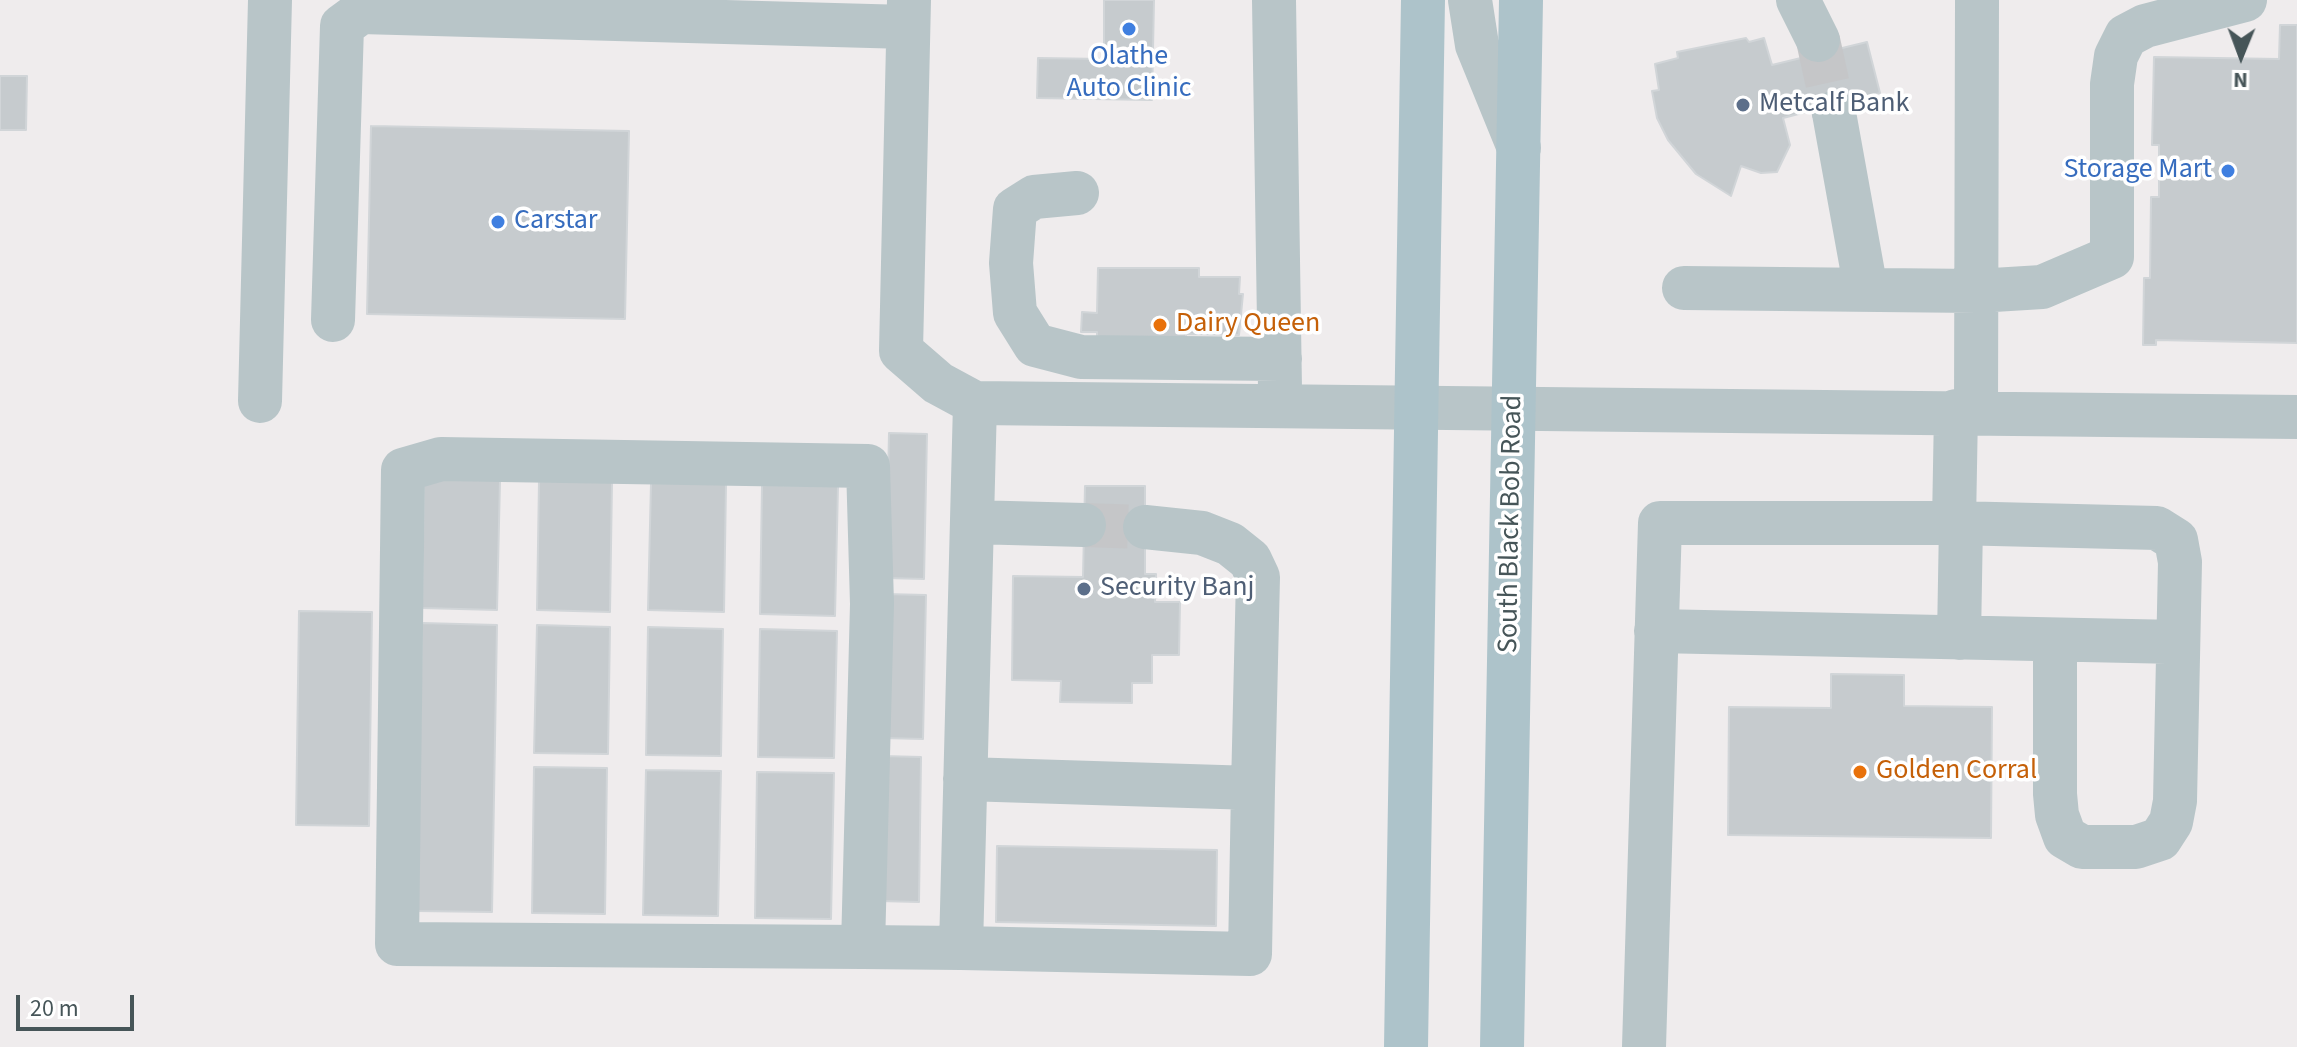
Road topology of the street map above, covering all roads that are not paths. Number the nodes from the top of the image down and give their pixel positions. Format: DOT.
graph roads {
  1 [pos="270,0"];
  2 [pos="1274,0"];
  3 [pos="1423,0"];
  4 [pos="1470,0"];
  5 [pos="1798,0"];
  6 [pos="1977,0"];
  7 [pos="2245,0"];
  8 [pos="627,10"];
  9 [pos="1527,10"];
  10 [pos="908,14"];
  11 [pos="1818,40"];
  12 [pos="1834,113"];
  13 [pos="1519,148"];
  14 [pos="1077,193"];
  15 [pos="1684,288"];
  16 [pos="1866,290"];
  17 [pos="1977,291"];
  18 [pos="333,320"];
  19 [pos="1280,359"];
  20 [pos="260,401"];
  21 [pos="975,403"];
  22 [pos="1281,406"];
  23 [pos="1416,407"];
  24 [pos="1514,408"];
  25 [pos="1966,411"];
  26 [pos="2297,417"];
  27 [pos="972,522"];
  28 [pos="1958,523"];
  29 [pos="1084,525"];
  30 [pos="1145,527"];
  31 [pos="1656,631"];
  32 [pos="1959,638"];
  33 [pos="2055,640"];
  34 [pos="2178,642"];
  35 [pos="965,779"];
  36 [pos="1253,788"];
  37 [pos="863,947"];
  38 [pos="961,948"];
  39 [pos="1406,1047"];
  40 [pos="1502,1047"];
  41 [pos="1644,1047"];
  1 -- 20 [label="street"];
  2 -- 19 [label="street"];
  3 -- 23 [label="main road"];
  4 -- 13 [label="street"];
  5 -- 11 [label="street"];
  6 -- 17 [label="street"];
  7 -- 17 [label="street"];
  8 -- 10 [label="street"];
  8 -- 18 [label="street"];
  9 -- 13 [label="main road, South Black Bob Road"];
  10 -- 21 [label="street"];
  12 -- 16 [label="street"];
  13 -- 24 [label="main road, South Black Bob Road"];
  14 -- 19 [label="street"];
  15 -- 16 [label="street"];
  16 -- 17 [label="street"];
  17 -- 25 [label="street"];
  19 -- 22 [label="street"];
  21 -- 22 [label="street"];
  21 -- 27 [label="street"];
  22 -- 23 [label="street"];
  23 -- 24 [label="street"];
  23 -- 39 [label="main road"];
  24 -- 25 [label="street"];
  24 -- 40 [label="main road, South Black Bob Road"];
  25 -- 26 [label="street"];
  25 -- 28 [label="street"];
  27 -- 29 [label="street"];
  27 -- 35 [label="street"];
  28 -- 31 [label="street"];
  28 -- 32 [label="street"];
  28 -- 34 [label="street"];
  30 -- 36 [label="street"];
  31 -- 32 [label="street"];
  31 -- 41 [label="street"];
  32 -- 33 [label="street"];
  33 -- 34 [label="street"];
  33 -- 34 [label="street"];
  35 -- 36 [label="street"];
  35 -- 38 [label="street"];
  36 -- 38 [label="street"];
  37 -- 37 [label="street"];
  37 -- 38 [label="street"];
}
